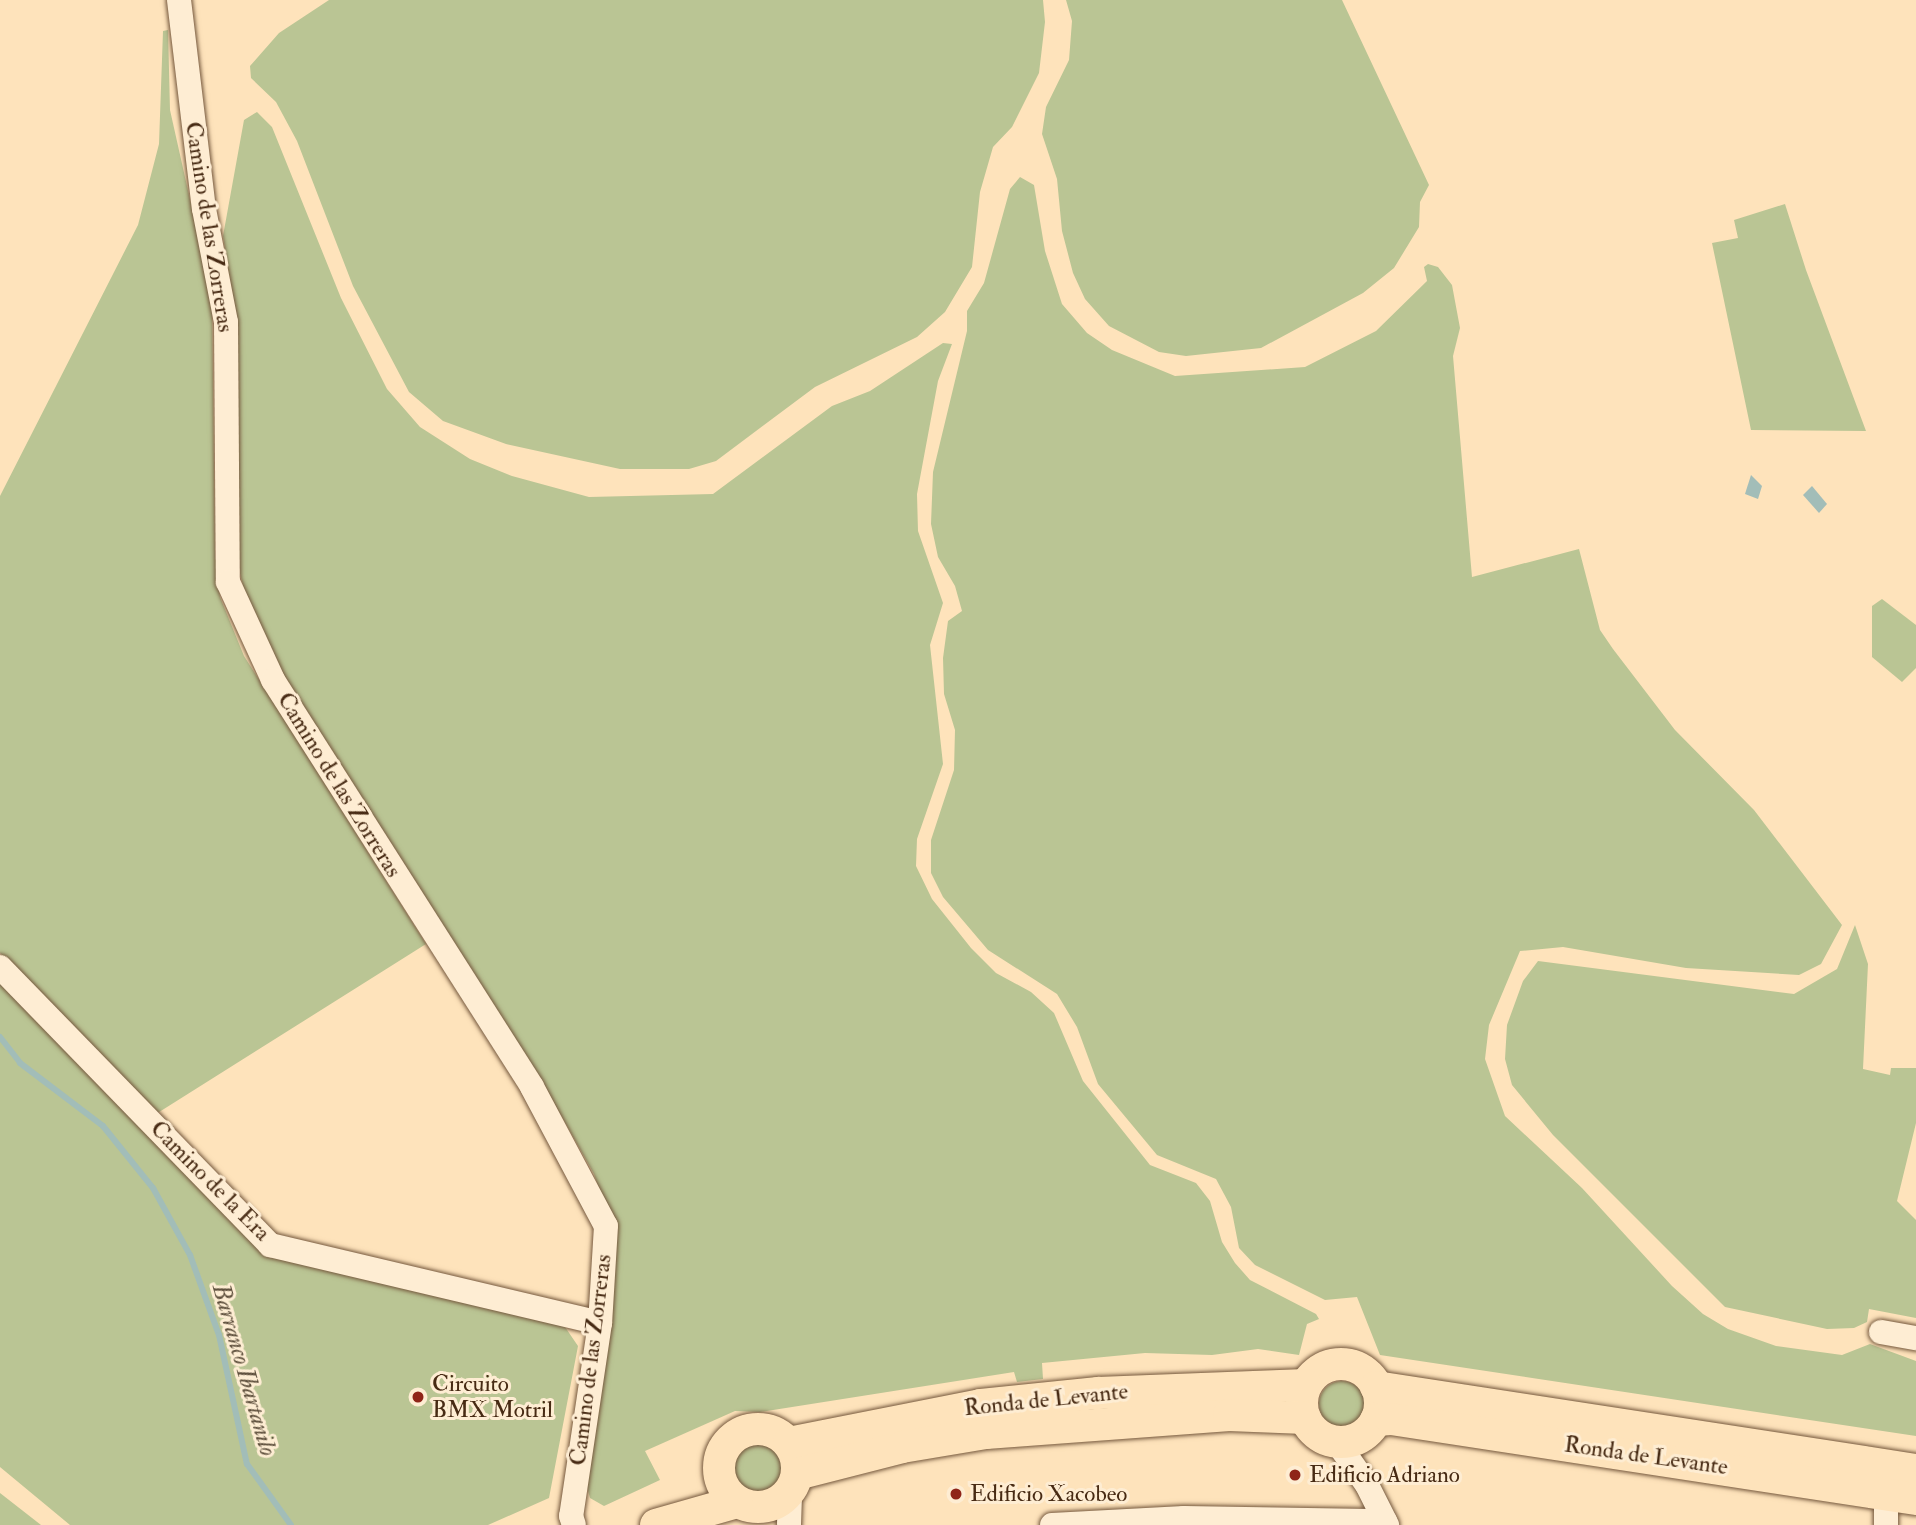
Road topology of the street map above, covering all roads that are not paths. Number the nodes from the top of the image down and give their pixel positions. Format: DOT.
graph roads {
  1 [pos="179,0"];
  2 [pos="0,967"];
  3 [pos="600,1323"];
  4 [pos="1881,1332"];
  5 [pos="1916,1338"];
  6 [pos="1306,1385"];
  7 [pos="1376,1387"];
  8 [pos="1305,1418"];
  9 [pos="1357,1433"];
  10 [pos="789,1443"];
  11 [pos="719,1466"];
  12 [pos="1916,1470"];
  13 [pos="1886,1493"];
  14 [pos="1916,1499"];
  15 [pos="737,1502"];
  16 [pos="787,1504"];
  17 [pos="665,1521"];
  18 [pos="1186,1521"];
  19 [pos="1386,1523"];
  20 [pos="574,1525"];
  21 [pos="1052,1525"];
  22 [pos="1886,1525"];
  1 -- 3 [label="street, Camino de las Zorreras"];
  2 -- 3 [label="street, Camino de la Era"];
  3 -- 20 [label="street, Camino de las Zorreras"];
  4 -- 5 [label="street"];
  6 -- 7 [label="main road"];
  6 -- 8 [label="main road"];
  6 -- 10 [label="main road, Ronda de Levante"];
  7 -- 9 [label="main road"];
  7 -- 12 [label="main road, Ronda de Levante"];
  8 -- 9 [label="main road"];
  8 -- 16 [label="main road, Ronda de Levante"];
  9 -- 13 [label="main road, Ronda de Levante"];
  9 -- 19 [label="street"];
  10 -- 11 [label="main road"];
  10 -- 16 [label="main road"];
  11 -- 15 [label="main road"];
  11 -- 17 [label="main road"];
  13 -- 14 [label="main road, Ronda de Levante"];
  13 -- 22 [label="street"];
  15 -- 16 [label="main road"];
  15 -- 17 [label="main road"];
  18 -- 19 [label="street"];
  18 -- 21 [label="street"];
}
